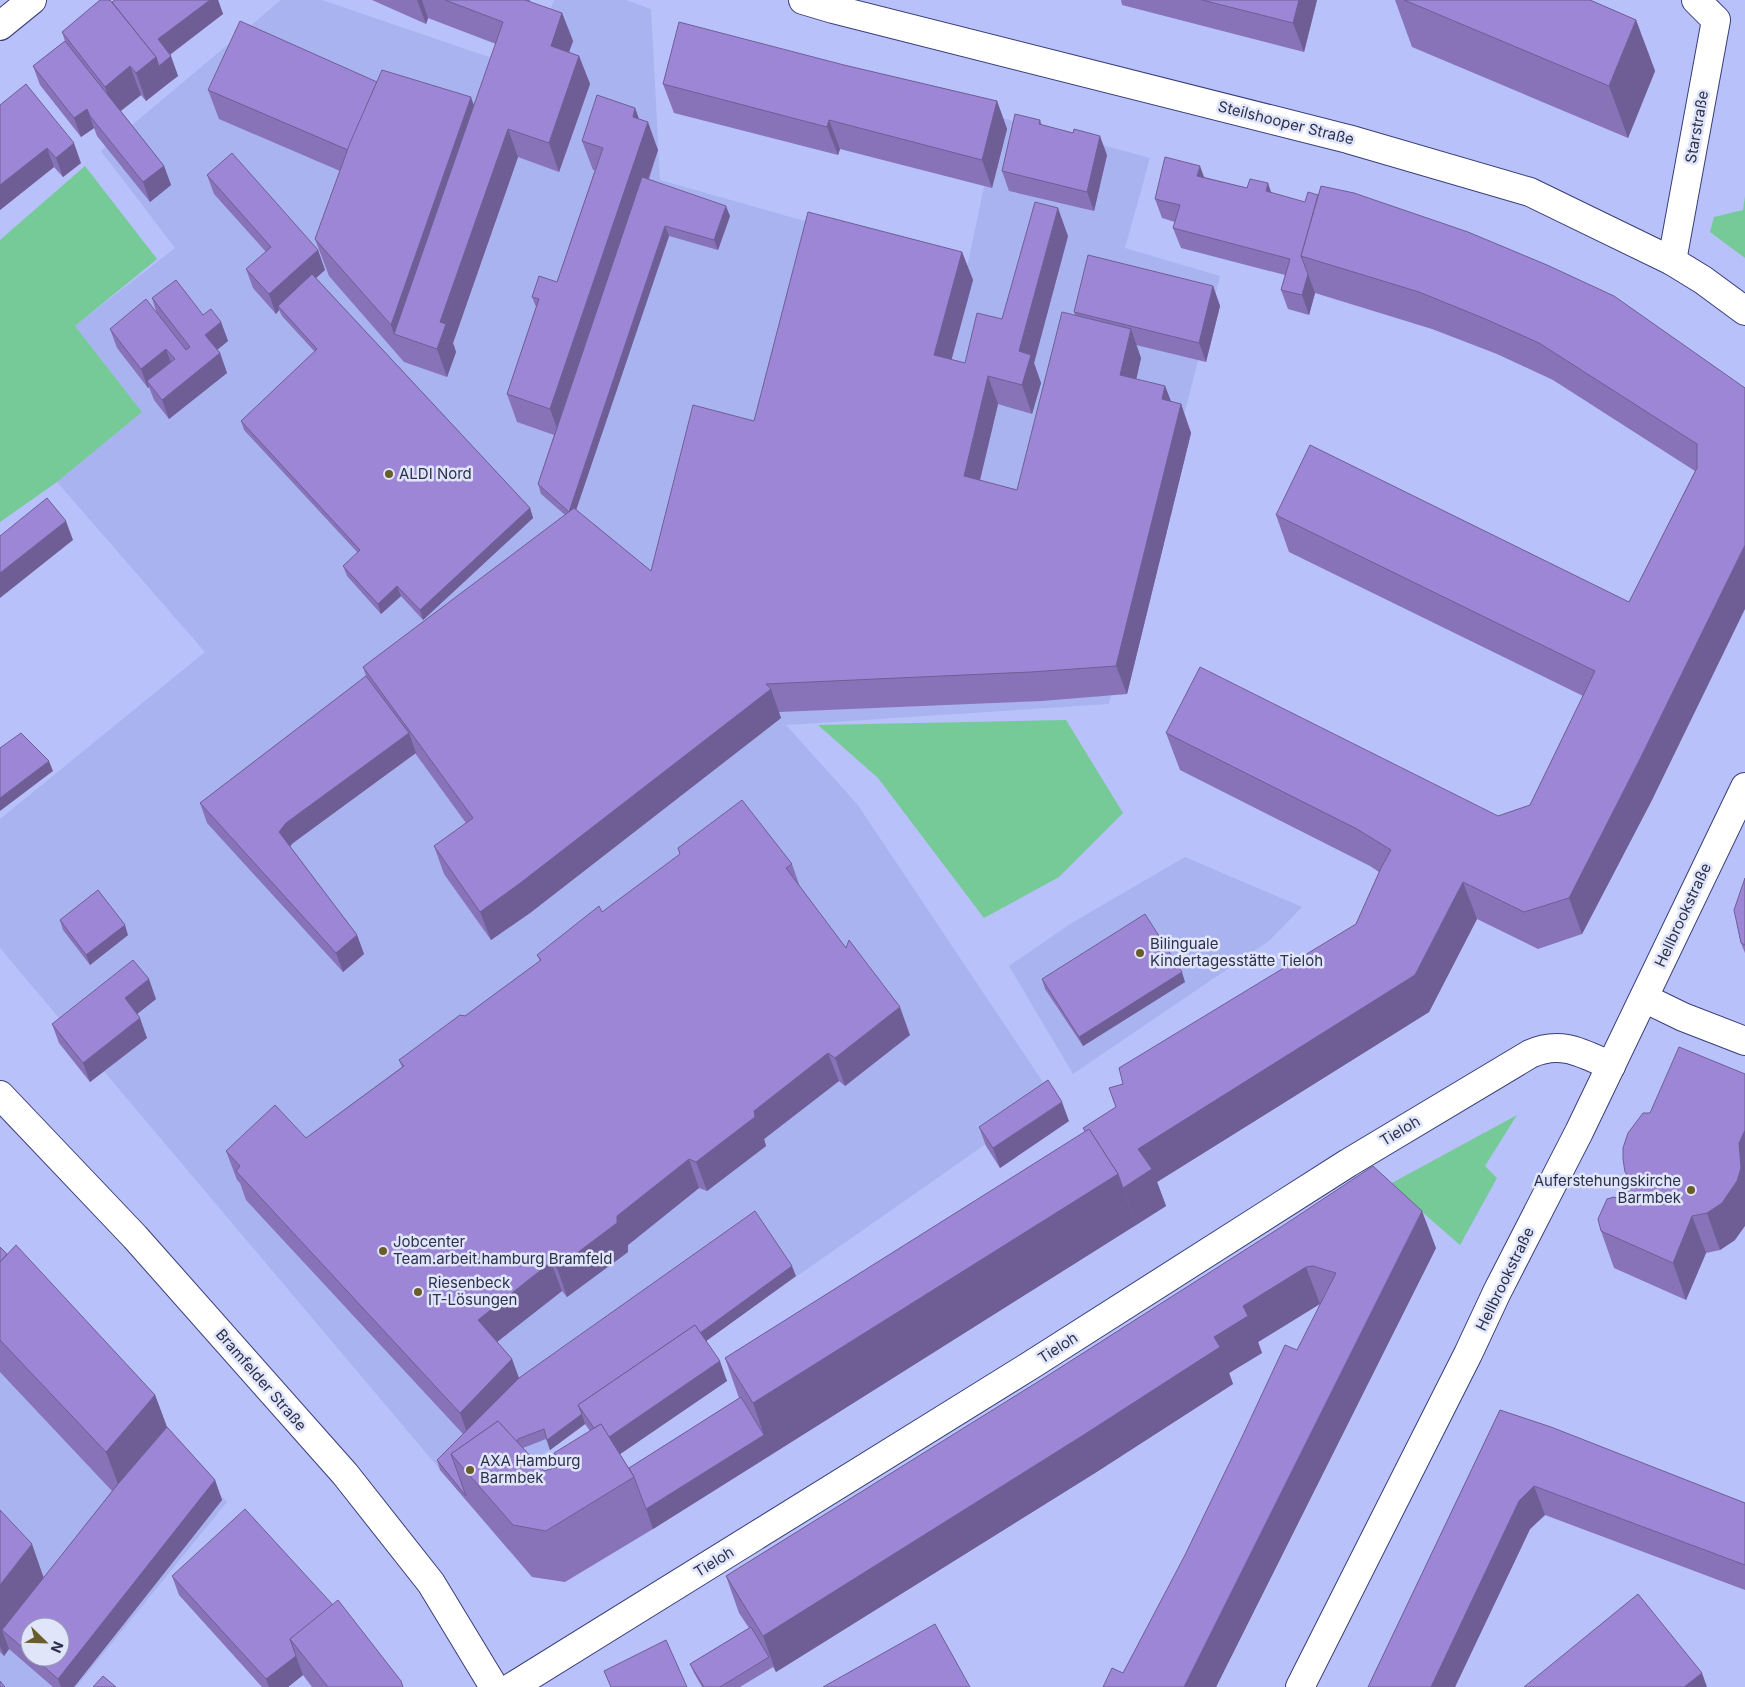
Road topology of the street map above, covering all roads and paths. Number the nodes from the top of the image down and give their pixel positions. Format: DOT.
graph roads {
  1 [pos="32,0"];
  2 [pos="802,0"];
  3 [pos="1696,0"];
  4 [pos="0,26"];
  5 [pos="1672,261"];
  6 [pos="1745,311"];
  7 [pos="1745,788"];
  8 [pos="1644,998"];
  9 [pos="1745,1041"];
  10 [pos="1611,1066"];
  11 [pos="0,1095"];
  12 [pos="494,1687"];
  13 [pos="512,1687"];
  14 [pos="1300,1687"];
  1 -- 4 [label="street"];
  2 -- 5 [label="street, Steilshooper Straße"];
  3 -- 5 [label="street, Starstraße"];
  5 -- 6 [label="street, Steilshooper Straße"];
  7 -- 8 [label="street, Hellbrookstraße"];
  8 -- 9 [label="street"];
  8 -- 10 [label="street, Hellbrookstraße"];
  10 -- 13 [label="street, Tieloh"];
  10 -- 14 [label="street, Hellbrookstraße"];
  11 -- 12 [label="street, Bramfelder Straße"];
}
